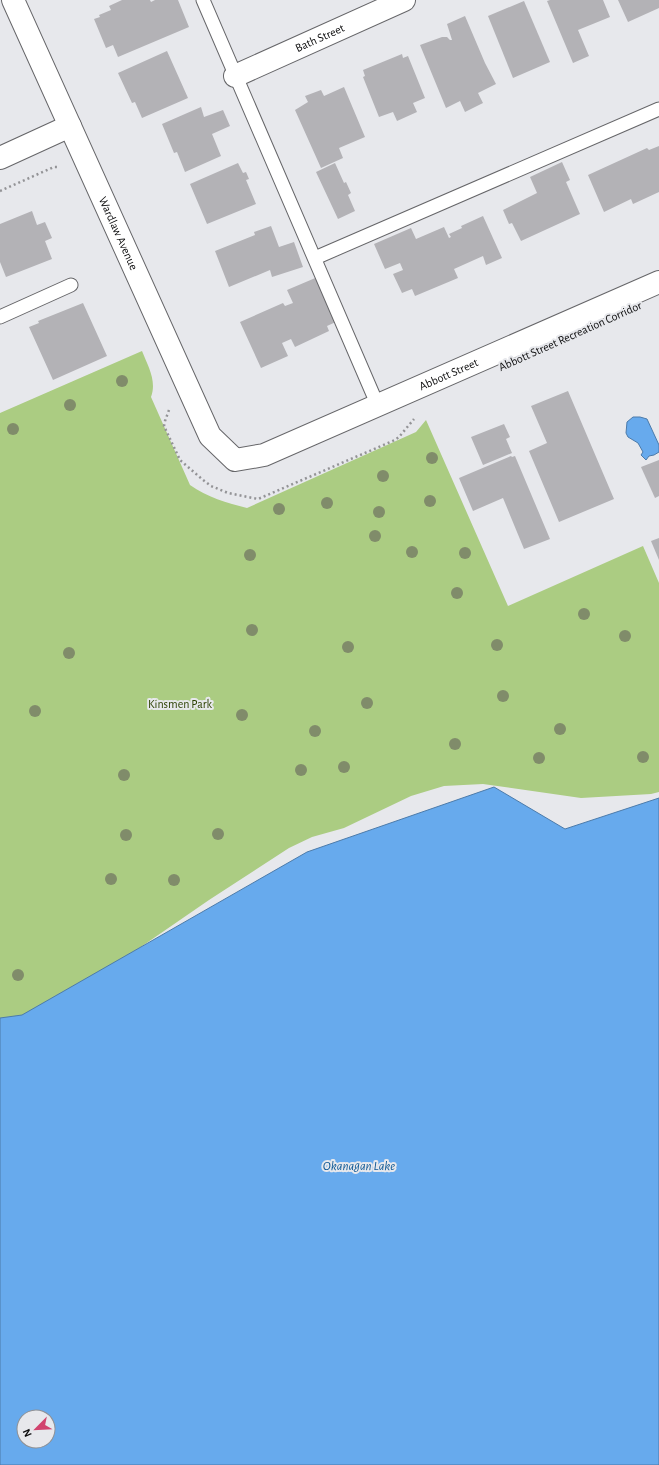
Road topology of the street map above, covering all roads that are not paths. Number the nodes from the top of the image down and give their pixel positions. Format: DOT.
graph roads {
  1 [pos="13,0"];
  2 [pos="203,0"];
  3 [pos="404,0"];
  4 [pos="235,76"];
  5 [pos="659,109"];
  6 [pos="70,126"];
  7 [pos="0,158"];
  8 [pos="315,258"];
  9 [pos="659,282"];
  10 [pos="72,285"];
  11 [pos="0,317"];
  12 [pos="378,406"];
  13 [pos="235,460"];
  1 -- 6 [label="street, Wardlaw Avenue"];
  2 -- 4 [label="lane"];
  3 -- 4 [label="street, Bath Street"];
  4 -- 8 [label="lane"];
  5 -- 8 [label="lane"];
  6 -- 7 [label="street"];
  6 -- 13 [label="street, Wardlaw Avenue"];
  8 -- 12 [label="lane"];
  9 -- 12 [label="street, Abbott Street"];
  10 -- 11 [label="lane"];
  12 -- 13 [label="street, Abbott Street"];
}
